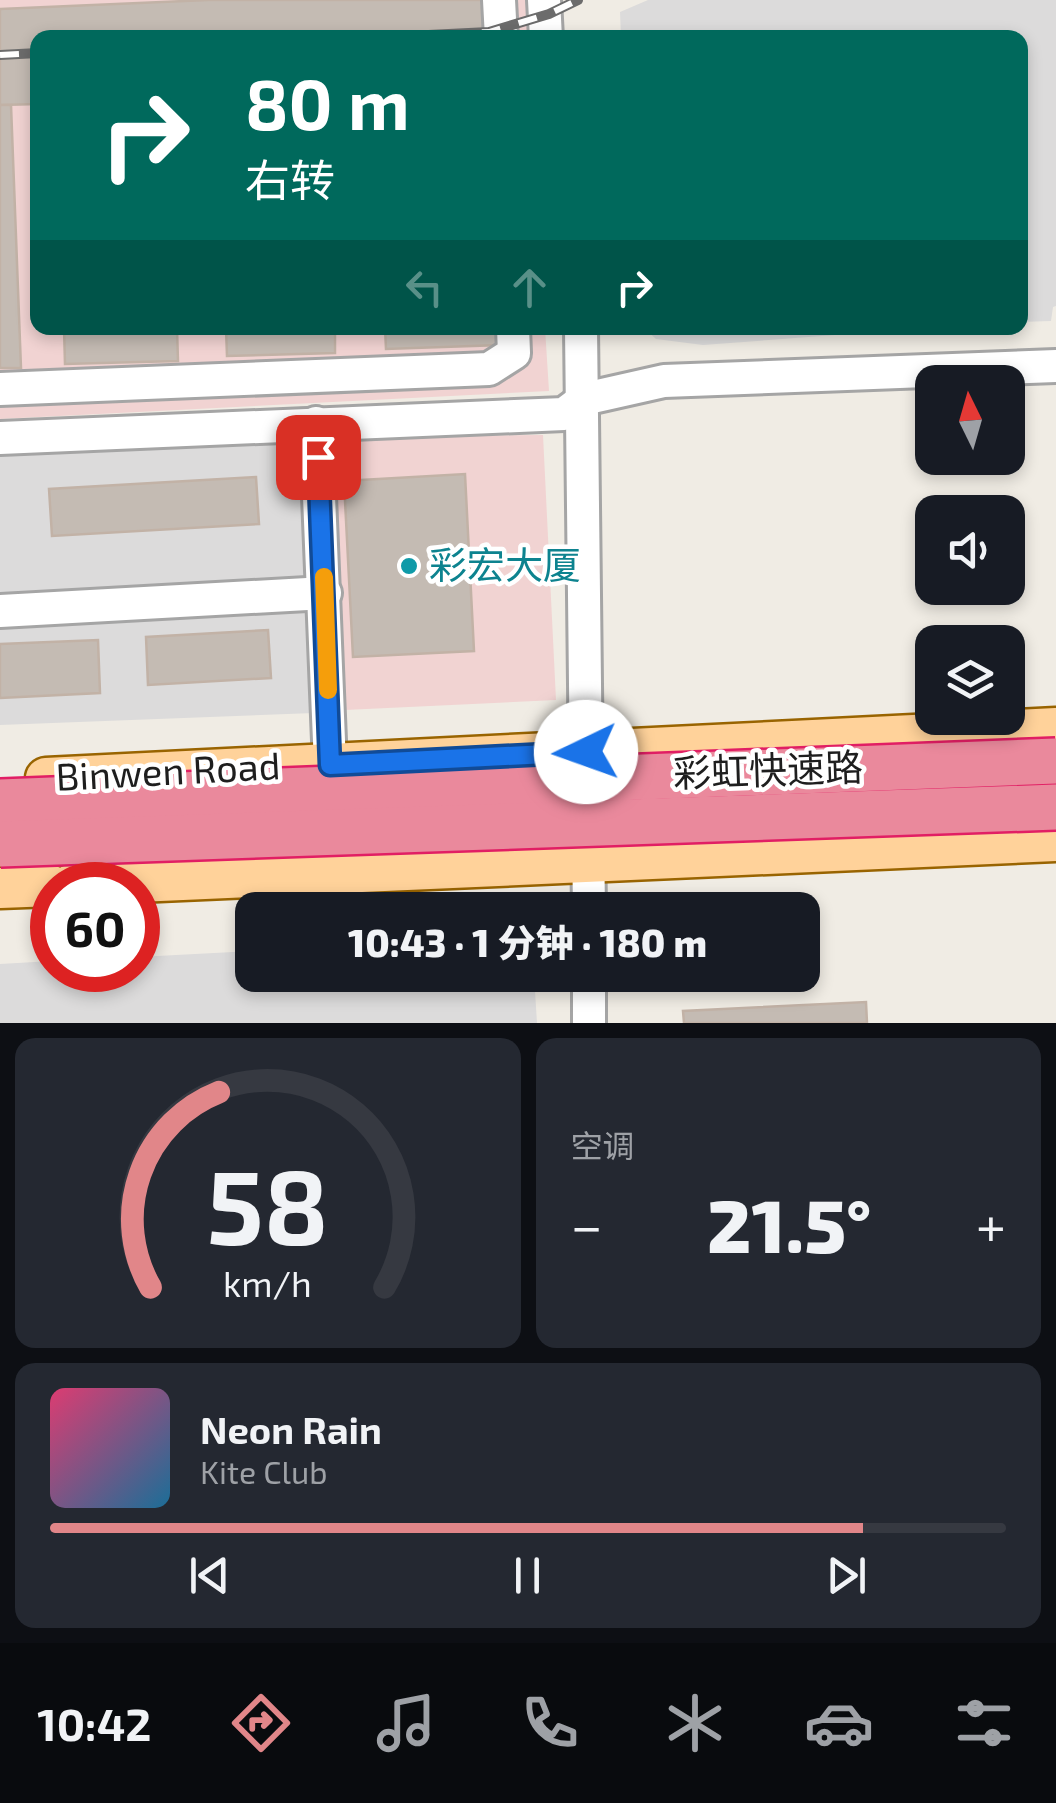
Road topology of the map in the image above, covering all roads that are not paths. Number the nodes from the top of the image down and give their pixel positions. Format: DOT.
graph roads {
  1 [pos="499,0"];
  2 [pos="544,0"];
  3 [pos="501,30"];
  4 [pos="546,30"];
  5 [pos="513,335"];
  6 [pos="561,335"];
  7 [pos="581,335"];
  8 [pos="1056,366"];
  9 [pos="0,389"];
  10 [pos="574,406"];
  11 [pos="316,423"];
  12 [pos="0,438"];
  13 [pos="325,593"];
  14 [pos="0,612"];
  15 [pos="1056,728"];
  16 [pos="586,752"];
  17 [pos="1056,761"];
  18 [pos="330,765"];
  19 [pos="0,780"];
  20 [pos="0,802"];
  21 [pos="1056,807"];
  22 [pos="1056,841"];
  23 [pos="0,844"];
  24 [pos="588,862"];
  25 [pos="160,881"];
  26 [pos="30,887"];
  27 [pos="0,888"];
  28 [pos="589,892"];
  29 [pos="589,992"];
  30 [pos="589,1023"];
  1 -- 3 [label="street"];
  2 -- 4 [label="street"];
  5 -- 9 [label="street"];
  6 -- 10 [label="street"];
  7 -- 10 [label="street"];
  8 -- 10 [label="street"];
  10 -- 11 [label="street"];
  10 -- 16 [label="street"];
  11 -- 12 [label="street"];
  11 -- 13 [label="street"];
  13 -- 14 [label="street"];
  13 -- 18 [label="street"];
  15 -- 16 [label="main road, Binwen Road"];
  16 -- 18 [label="main road, Binwen Road"];
  16 -- 24 [label="street"];
  17 -- 20 [label="highway, 彩虹快速路, bridge"];
  18 -- 19 [label="main road, Binwen Road"];
  21 -- 23 [label="highway, 彩虹快速路, bridge"];
  22 -- 24 [label="main road"];
  24 -- 25 [label="main road"];
  24 -- 28 [label="street"];
  26 -- 27 [label="main road"];
  29 -- 30 [label="street"];
}
